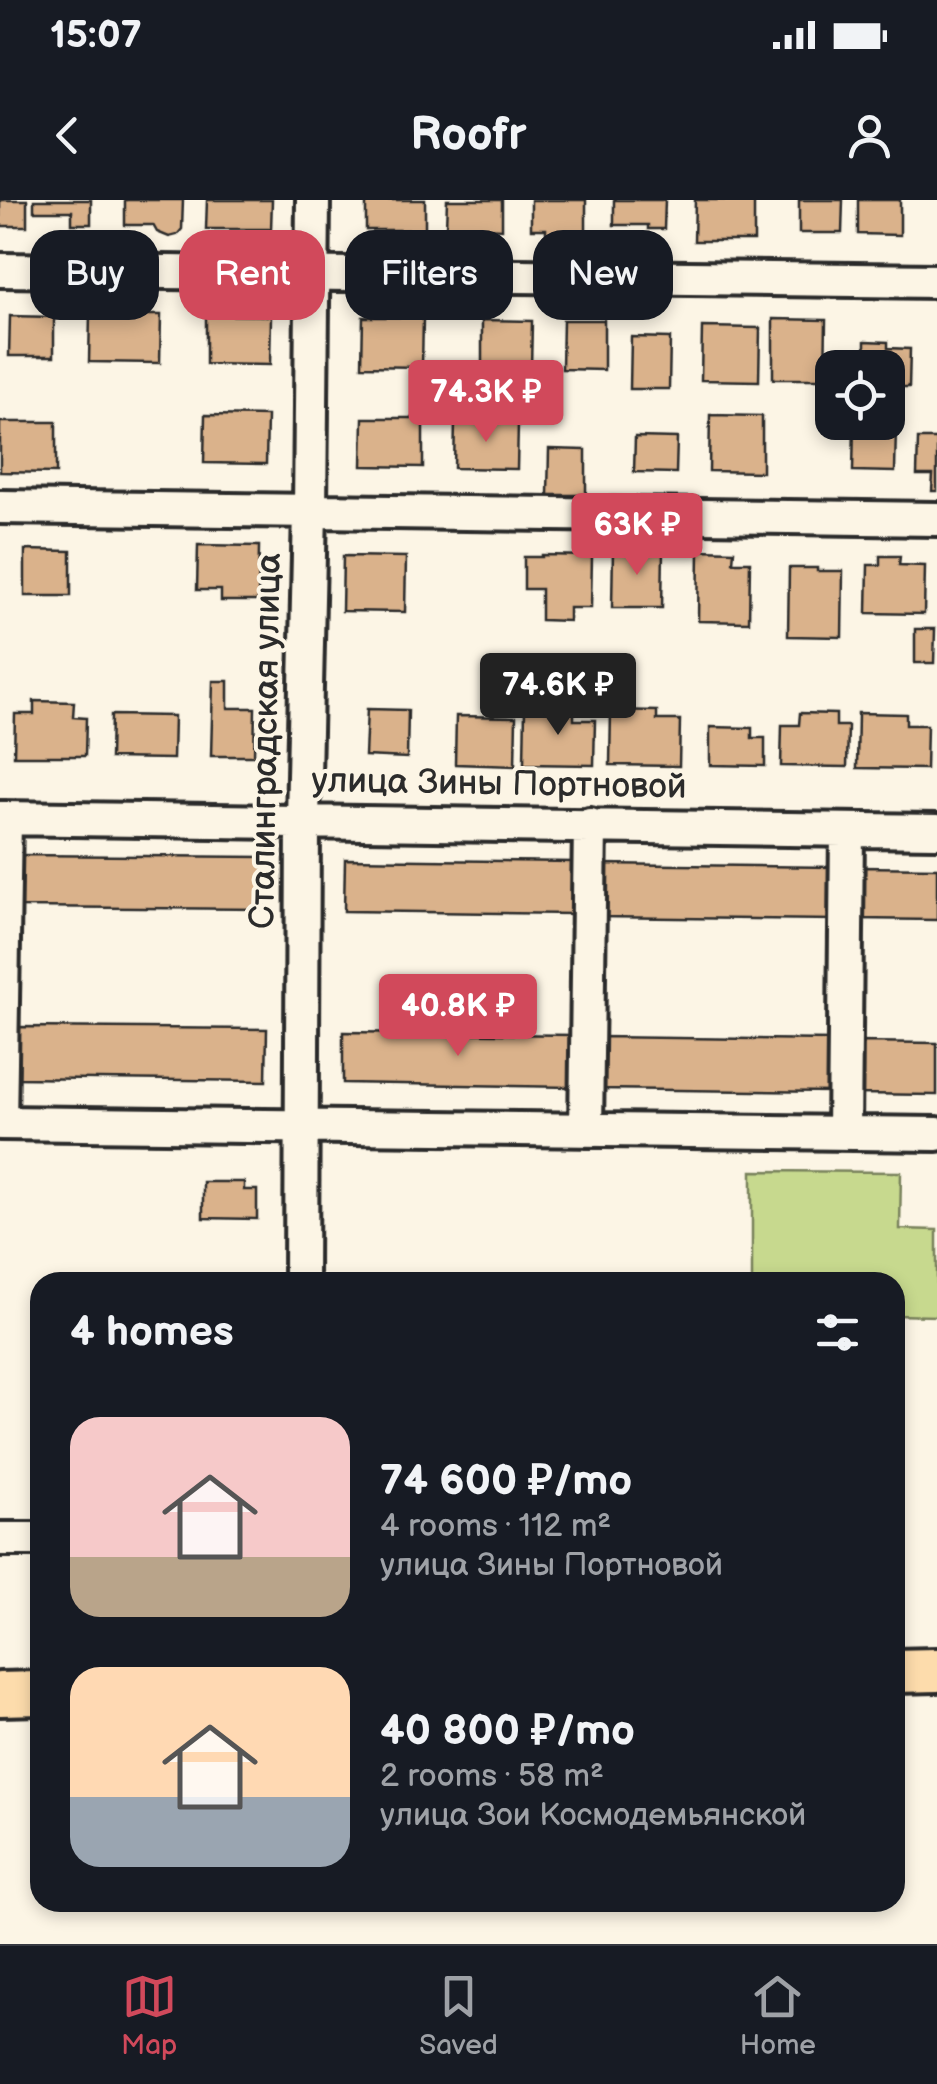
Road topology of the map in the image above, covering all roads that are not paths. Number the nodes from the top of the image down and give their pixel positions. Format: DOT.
graph roads {
  1 [pos="312,200"];
  2 [pos="312,230"];
  3 [pos="0,270"];
  4 [pos="179,272"];
  5 [pos="325,274"];
  6 [pos="937,281"];
  7 [pos="311,320"];
  8 [pos="0,507"];
  9 [pos="310,510"];
  10 [pos="937,519"];
  11 [pos="2,818"];
  12 [pos="303,820"];
  13 [pos="590,825"];
  14 [pos="847,830"];
  15 [pos="937,831"];
  16 [pos="0,1123"];
  17 [pos="301,1126"];
  18 [pos="586,1130"];
  19 [pos="844,1133"];
  20 [pos="937,1134"];
  21 [pos="301,1272"];
  22 [pos="0,1539"];
  23 [pos="30,1539"];
  24 [pos="937,1670"];
  25 [pos="905,1671"];
  26 [pos="30,1693"];
  27 [pos="0,1694"];
  1 -- 2 [label="street, Сталинградская улица"];
  3 -- 4 [label="street"];
  5 -- 6 [label="street"];
  7 -- 9 [label="street, Сталинградская улица"];
  8 -- 9 [label="street"];
  9 -- 10 [label="street"];
  9 -- 12 [label="street, Сталинградская улица"];
  11 -- 12 [label="street, улица Зины Портновой"];
  11 -- 16 [label="street"];
  12 -- 13 [label="street, улица Зины Портновой"];
  12 -- 17 [label="street, Сталинградская улица"];
  13 -- 14 [label="street, улица Зины Портновой"];
  13 -- 18 [label="street"];
  14 -- 15 [label="street, улица Зины Портновой"];
  14 -- 19 [label="street"];
  16 -- 17 [label="street"];
  17 -- 18 [label="street"];
  17 -- 21 [label="street, Сталинградская улица"];
  18 -- 19 [label="street"];
  19 -- 20 [label="street"];
  22 -- 23 [label="street"];
  24 -- 25 [label="main road"];
  26 -- 27 [label="main road"];
}
